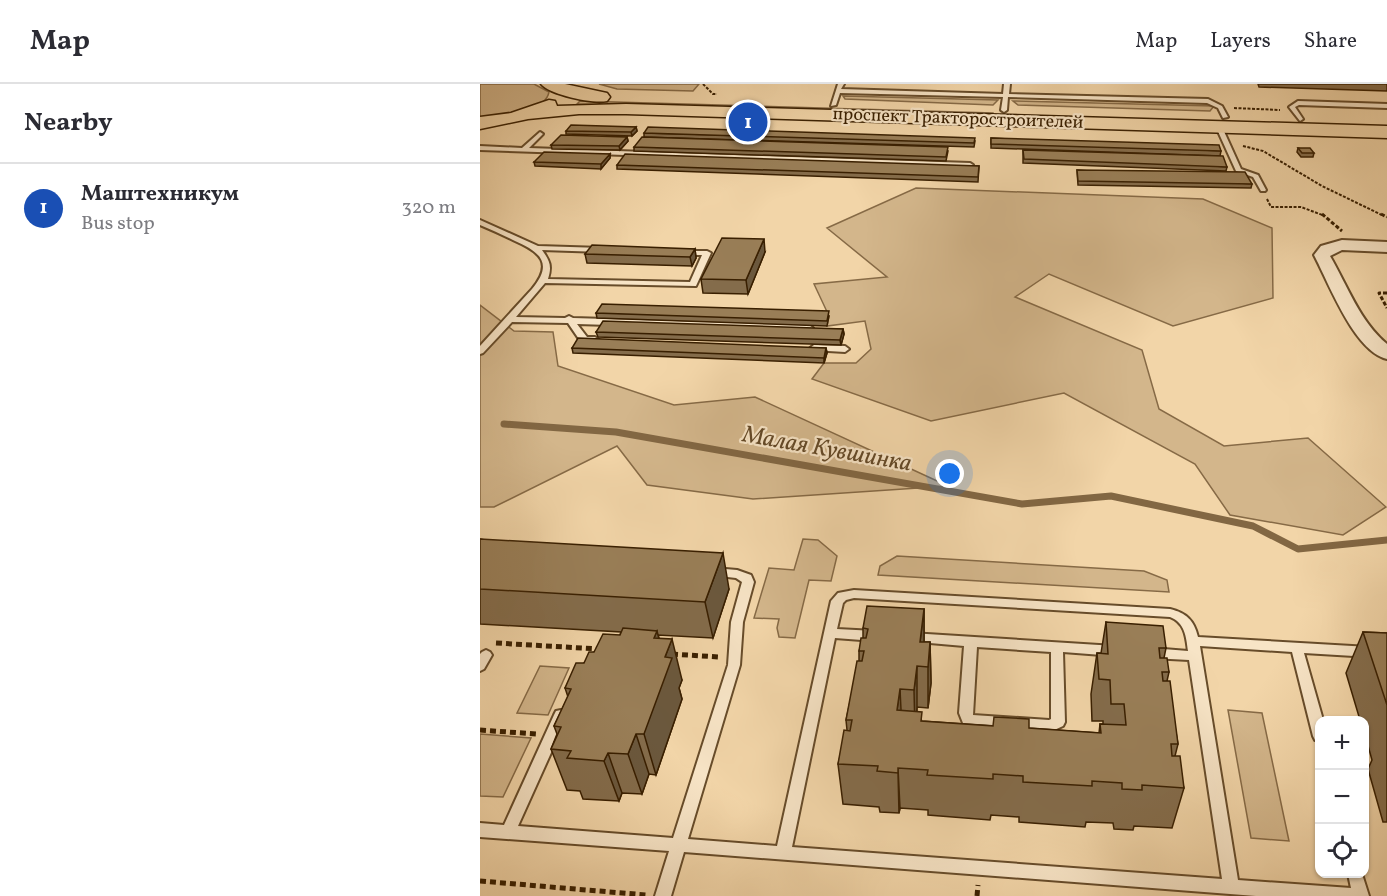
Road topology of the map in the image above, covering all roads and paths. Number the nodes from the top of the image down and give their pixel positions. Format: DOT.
graph roads {
  1 [pos="703,84"];
  2 [pos="1007,84"];
  3 [pos="552,85"];
  4 [pos="837,93"];
  5 [pos="713,94"];
  6 [pos="1387,106"];
  7 [pos="1004,109"];
  8 [pos="1294,114"];
  9 [pos="522,116"];
  10 [pos="1387,122"];
  11 [pos="480,123"];
  12 [pos="1223,123"];
  13 [pos="480,132"];
  14 [pos="1387,132"];
  15 [pos="540,134"];
  16 [pos="480,148"];
  17 [pos="523,150"];
  18 [pos="970,165"];
  19 [pos="1263,190"];
  20 [pos="1387,216"];
  21 [pos="480,222"];
  22 [pos="1348,246"];
  23 [pos="1387,247"];
  24 [pos="537,248"];
  25 [pos="616,251"];
  26 [pos="673,252"];
  27 [pos="543,281"];
  28 [pos="1387,293"];
  29 [pos="1387,308"];
  30 [pos="509,319"];
  31 [pos="569,320"];
  32 [pos="816,329"];
  33 [pos="608,341"];
  34 [pos="809,348"];
  35 [pos="845,349"];
  36 [pos="480,351"];
  37 [pos="1387,353"];
  38 [pos="697,572"];
  39 [pos="830,633"];
  40 [pos="1193,641"];
  41 [pos="971,642"];
  42 [pos="1057,647"];
  43 [pos="1297,648"];
  44 [pos="591,649"];
  45 [pos="603,650"];
  46 [pos="663,653"];
  47 [pos="1387,653"];
  48 [pos="484,654"];
  49 [pos="1195,656"];
  50 [pos="587,657"];
  51 [pos="734,658"];
  52 [pos="566,705"];
  53 [pos="1315,717"];
  54 [pos="480,730"];
  55 [pos="552,735"];
  56 [pos="480,830"];
  57 [pos="508,832"];
  58 [pos="678,846"];
  59 [pos="783,853"];
  60 [pos="1356,878"];
  61 [pos="480,882"];
  62 [pos="1231,886"];
  63 [pos="657,896"];
  64 [pos="1353,896"];
  65 [pos="1361,896"];
  1 -- 5 [label="path"];
  2 -- 7 [label="lane"];
  3 -- 4 [label="main road, проспект Тракторостроителей"];
  3 -- 9 [label="main road"];
  4 -- 7 [label="main road, проспект Тракторостроителей"];
  6 -- 8 [label="lane"];
  7 -- 9 [label="main road, проспект Тракторостроителей"];
  7 -- 12 [label="main road, проспект Тракторостроителей"];
  7 -- 12 [label="lane"];
  8 -- 10 [label="main road, проспект Тракторостроителей"];
  8 -- 12 [label="main road, проспект Тракторостроителей"];
  8 -- 12 [label="path"];
  9 -- 11 [label="main road"];
  9 -- 13 [label="main road, проспект Тракторостроителей"];
  12 -- 14 [label="main road, проспект Тракторостроителей"];
  12 -- 19 [label="lane"];
  12 -- 20 [label="path"];
  15 -- 17 [label="lane"];
  16 -- 17 [label="lane"];
  17 -- 18 [label="lane"];
  19 -- 22 [label="path"];
  21 -- 24 [label="lane"];
  22 -- 23 [label="street"];
  22 -- 37 [label="street"];
  24 -- 25 [label="lane"];
  24 -- 27 [label="lane"];
  26 -- 27 [label="lane"];
  27 -- 30 [label="lane"];
  28 -- 29 [label="path"];
  30 -- 31 [label="lane"];
  30 -- 36 [label="lane"];
  31 -- 32 [label="lane"];
  31 -- 33 [label="lane"];
  34 -- 35 [label="lane"];
  38 -- 51 [label="lane"];
  39 -- 40 [label="lane"];
  39 -- 41 [label="lane"];
  39 -- 59 [label="lane"];
  40 -- 43 [label="lane"];
  40 -- 49 [label="lane"];
  41 -- 42 [label="lane"];
  41 -- 42 [label="lane"];
  42 -- 49 [label="lane"];
  43 -- 47 [label="lane"];
  43 -- 53 [label="lane"];
  44 -- 45 [label="path"];
  44 -- 48 [label="path"];
  44 -- 50 [label="path"];
  46 -- 51 [label="path"];
  49 -- 62 [label="lane"];
  51 -- 58 [label="lane"];
  52 -- 55 [label="lane"];
  54 -- 55 [label="path"];
  55 -- 57 [label="lane"];
  56 -- 57 [label="lane"];
  57 -- 58 [label="lane"];
  58 -- 59 [label="lane"];
  58 -- 63 [label="lane"];
  59 -- 62 [label="lane"];
  60 -- 65 [label="lane"];
  61 -- 63 [label="path"];
  62 -- 64 [label="lane"];
}
